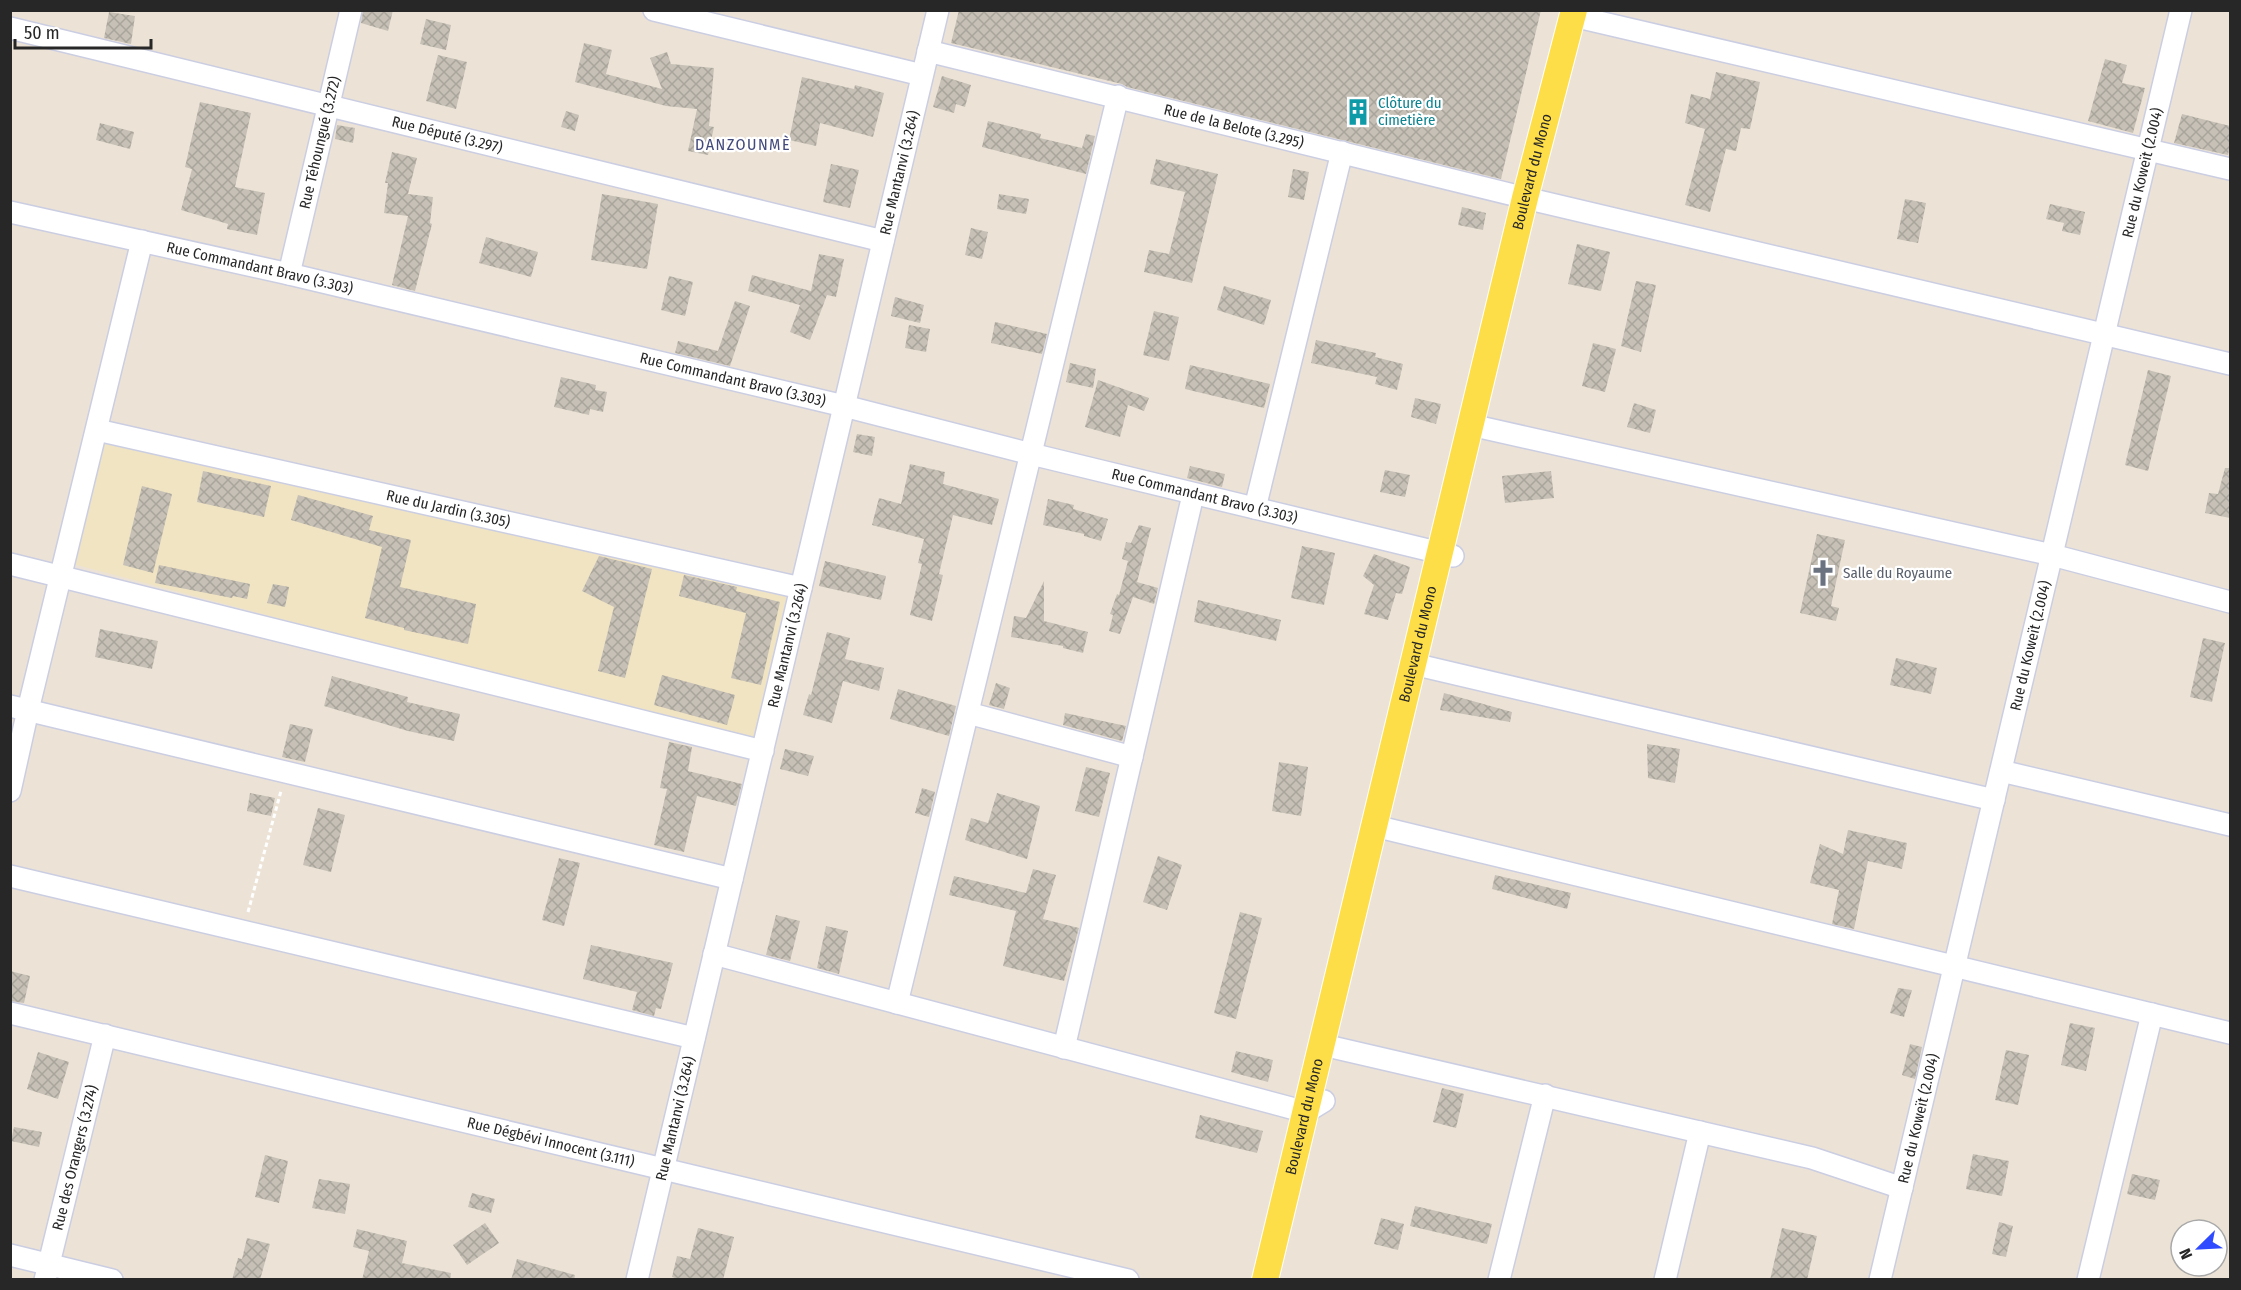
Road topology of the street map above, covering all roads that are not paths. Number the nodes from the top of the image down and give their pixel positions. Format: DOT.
graph roads {
  1 [pos="351,10"];
  2 [pos="654,10"];
  3 [pos="938,10"];
  4 [pos="2181,10"];
  5 [pos="1582,13"];
  6 [pos="10,28"];
  7 [pos="928,51"];
  8 [pos="922,75"];
  9 [pos="1118,96"];
  10 [pos="328,105"];
  11 [pos="2148,150"];
  12 [pos="1342,152"];
  13 [pos="2230,170"];
  14 [pos="1532,200"];
  15 [pos="10,212"];
  16 [pos="883,241"];
  17 [pos="142,242"];
  18 [pos="289,273"];
  19 [pos="2104,335"];
  20 [pos="2230,364"];
  21 [pos="844,406"];
  22 [pos="1484,428"];
  23 [pos="97,430"];
  24 [pos="1030,454"];
  25 [pos="1193,495"];
  26 [pos="1255,508"];
  27 [pos="1447,555"];
  28 [pos="2052,555"];
  29 [pos="10,564"];
  30 [pos="62,577"];
  31 [pos="801,588"];
  32 [pos="2230,602"];
  33 [pos="1426,667"];
  34 [pos="19,708"];
  35 [pos="968,713"];
  36 [pos="763,751"];
  37 [pos="1132,757"];
  38 [pos="2001,771"];
  39 [pos="10,791"];
  40 [pos="1994,800"];
  41 [pos="2230,825"];
  42 [pos="1387,829"];
  43 [pos="10,876"];
  44 [pos="732,879"];
  45 [pos="714,954"];
  46 [pos="1954,966"];
  47 [pos="897,1003"];
  48 [pos="10,1013"];
  49 [pos="2152,1014"];
  50 [pos="2230,1033"];
  51 [pos="105,1035"];
  52 [pos="694,1038"];
  53 [pos="1064,1048"];
  54 [pos="1336,1048"];
  55 [pos="1545,1095"];
  56 [pos="1315,1107"];
  57 [pos="1700,1132"];
  58 [pos="663,1169"];
  59 [pos="1902,1188"];
  60 [pos="10,1255"];
  61 [pos="47,1272"];
  62 [pos="112,1280"];
  63 [pos="637,1280"];
  64 [pos="1128,1280"];
  65 [pos="1265,1280"];
  66 [pos="1280,1280"];
  67 [pos="1498,1280"];
  68 [pos="1665,1280"];
  69 [pos="1880,1280"];
  70 [pos="2088,1280"];
  1 -- 10 [label="street, Rue Téhoungué (3.272)"];
  2 -- 8 [label="street"];
  3 -- 7 [label="street, Rue Mantanvi (3.264)"];
  4 -- 11 [label="street, Rue du Koweït (2.004)"];
  5 -- 11 [label="street"];
  5 -- 14 [label="main road, Boulevard du Mono"];
  6 -- 10 [label="street, Rue Député (3.297)"];
  7 -- 8 [label="street, Rue Mantanvi (3.264)"];
  7 -- 9 [label="street, Rue de la Belote (3.295)"];
  8 -- 16 [label="street, Rue Mantanvi (3.264)"];
  9 -- 12 [label="street, Rue de la Belote (3.295)"];
  9 -- 24 [label="street"];
  10 -- 16 [label="street, Rue Député (3.297)"];
  10 -- 18 [label="street, Rue Téhoungué (3.272)"];
  11 -- 13 [label="street"];
  11 -- 19 [label="street, Rue du Koweït (2.004)"];
  12 -- 14 [label="street, Rue de la Belote (3.295)"];
  12 -- 26 [label="street"];
  14 -- 19 [label="street, Rue de la Belote (3.295)"];
  14 -- 22 [label="main road, Boulevard du Mono"];
  14 -- 27 [label="main road, Boulevard du Mono"];
  15 -- 17 [label="street, Rue Commandant Bravo (3.303)"];
  16 -- 21 [label="street, Rue Mantanvi (3.264)"];
  17 -- 18 [label="street, Rue Commandant Bravo (3.303)"];
  17 -- 23 [label="street"];
  18 -- 21 [label="street, Rue Commandant Bravo (3.303)"];
  19 -- 20 [label="street, Rue de la Belote (3.295)"];
  19 -- 28 [label="street, Rue du Koweït (2.004)"];
  21 -- 24 [label="street, Rue Commandant Bravo (3.303)"];
  21 -- 31 [label="street, Rue Mantanvi (3.264)"];
  22 -- 27 [label="main road, Boulevard du Mono"];
  22 -- 28 [label="street"];
  23 -- 30 [label="street"];
  23 -- 31 [label="street, Rue du Jardin (3.305)"];
  24 -- 25 [label="street, Rue Commandant Bravo (3.303)"];
  24 -- 35 [label="street"];
  25 -- 26 [label="street, Rue Commandant Bravo (3.303)"];
  25 -- 37 [label="street"];
  26 -- 27 [label="street, Rue Commandant Bravo (3.303)"];
  27 -- 33 [label="main road, Boulevard du Mono"];
  27 -- 56 [label="main road, Boulevard du Mono"];
  28 -- 32 [label="street"];
  28 -- 38 [label="street, Rue du Koweït (2.004)"];
  29 -- 30 [label="street"];
  30 -- 34 [label="street"];
  30 -- 36 [label="street"];
  31 -- 36 [label="street, Rue Mantanvi (3.264)"];
  33 -- 40 [label="street"];
  33 -- 42 [label="main road, Boulevard du Mono"];
  34 -- 39 [label="street"];
  34 -- 44 [label="street"];
  35 -- 37 [label="street"];
  35 -- 47 [label="street"];
  36 -- 44 [label="street, Rue Mantanvi (3.264)"];
  37 -- 53 [label="street"];
  38 -- 40 [label="street, Rue du Koweït (2.004)"];
  38 -- 41 [label="street"];
  40 -- 46 [label="street, Rue du Koweït (2.004)"];
  42 -- 46 [label="street"];
  42 -- 54 [label="main road, Boulevard du Mono"];
  43 -- 52 [label="street"];
  44 -- 45 [label="street, Rue Mantanvi (3.264)"];
  45 -- 47 [label="street"];
  45 -- 52 [label="street, Rue Mantanvi (3.264)"];
  46 -- 49 [label="street"];
  46 -- 59 [label="street, Rue du Koweït (2.004)"];
  47 -- 53 [label="street"];
  48 -- 51 [label="street, Rue Dégbévi Innocent (3.111)"];
  49 -- 50 [label="street"];
  49 -- 70 [label="street"];
  51 -- 58 [label="street, Rue Dégbévi Innocent (3.111)"];
  51 -- 61 [label="street, Rue des Orangers (3.274)"];
  52 -- 58 [label="street, Rue Mantanvi (3.264)"];
  53 -- 56 [label="street"];
  54 -- 55 [label="street"];
  54 -- 56 [label="main road, Boulevard du Mono"];
  55 -- 57 [label="street"];
  55 -- 67 [label="street"];
  56 -- 65 [label="main road, Boulevard du Mono"];
  56 -- 66 [label="main road, Boulevard du Mono"];
  57 -- 59 [label="street"];
  57 -- 68 [label="street"];
  58 -- 63 [label="street, Rue Mantanvi (3.264)"];
  58 -- 64 [label="street, Rue Dégbévi Innocent (3.111)"];
  59 -- 69 [label="street, Rue du Koweït (2.004)"];
  60 -- 61 [label="street"];
  61 -- 62 [label="street"];
}
